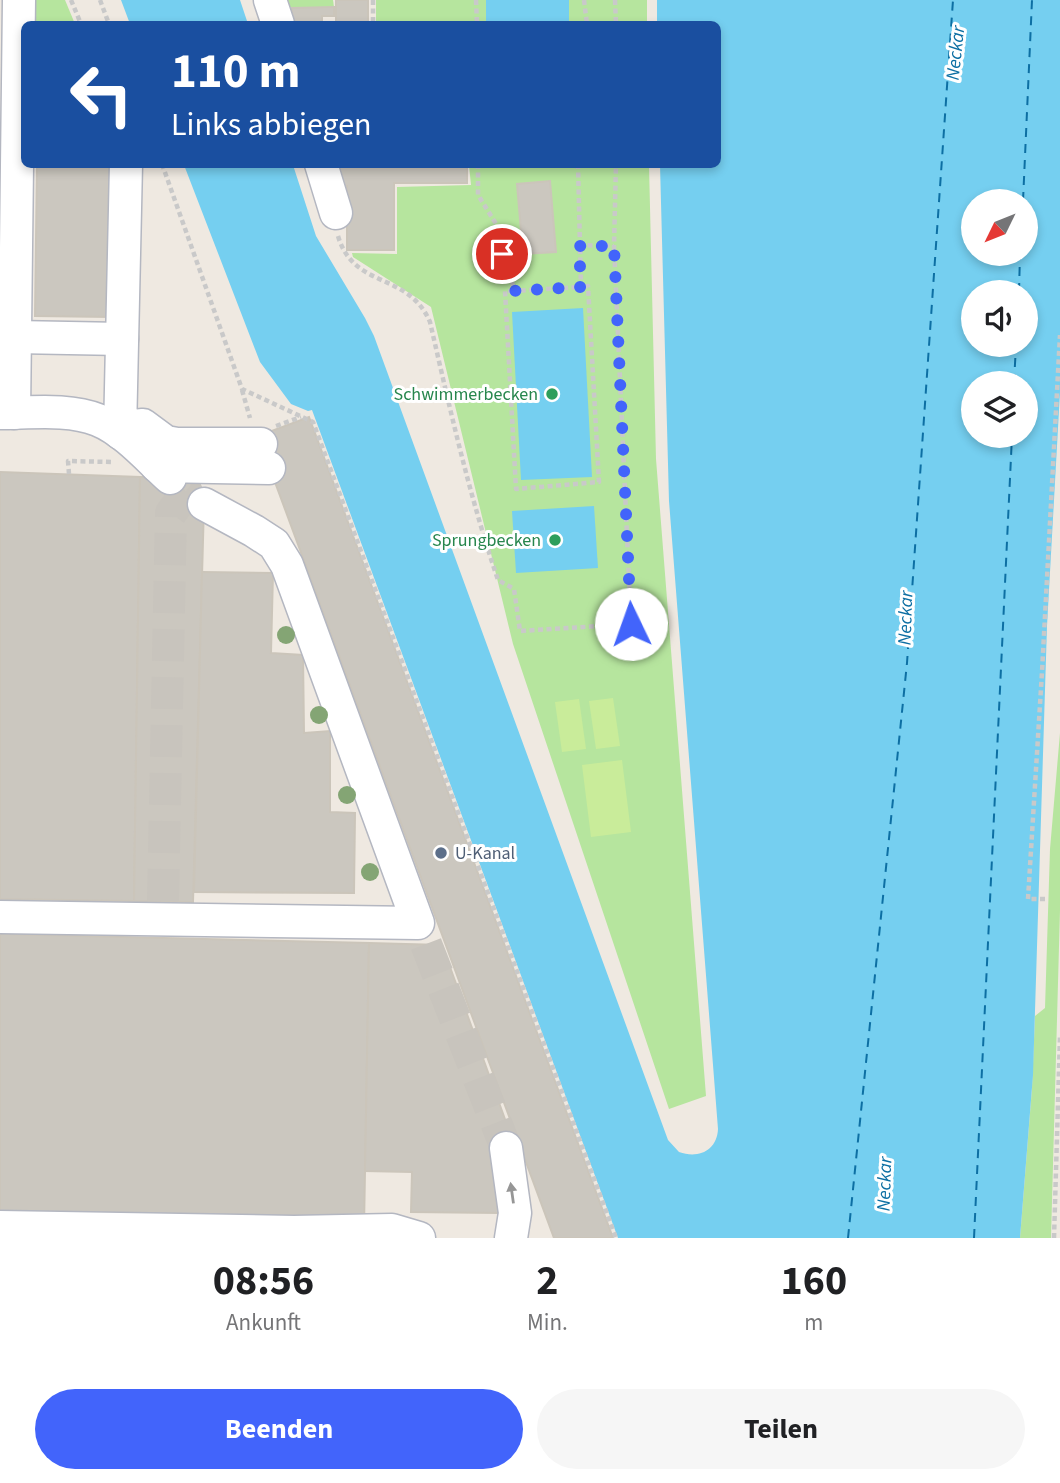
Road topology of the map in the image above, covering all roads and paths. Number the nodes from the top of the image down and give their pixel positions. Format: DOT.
graph roads {
  1 [pos="19,0"];
  2 [pos="71,0"];
  3 [pos="100,0"];
  4 [pos="270,0"];
  5 [pos="373,0"];
  6 [pos="477,0"];
  7 [pos="584,0"];
  8 [pos="615,0"];
  9 [pos="80,21"];
  10 [pos="108,21"];
  11 [pos="277,21"];
  12 [pos="373,21"];
  13 [pos="477,21"];
  14 [pos="587,21"];
  15 [pos="616,21"];
  16 [pos="21,50"];
  17 [pos="21,78"];
  18 [pos="9,118"];
  19 [pos="126,168"];
  20 [pos="163,168"];
  21 [pos="322,168"];
  22 [pos="478,168"];
  23 [pos="578,168"];
  24 [pos="616,168"];
  25 [pos="336,213"];
  26 [pos="579,246"];
  27 [pos="614,246"];
  28 [pos="581,287"];
  29 [pos="513,291"];
  30 [pos="1060,335"];
  31 [pos="15,337"];
  32 [pos="122,339"];
  33 [pos="242,389"];
  34 [pos="7,413"];
  35 [pos="302,416"];
  36 [pos="120,433"];
  37 [pos="264,444"];
  38 [pos="1053,457"];
  39 [pos="1060,458"];
  40 [pos="204,504"];
  41 [pos="1045,899"];
  42 [pos="0,917"];
  43 [pos="1060,1036"];
  44 [pos="506,1148"];
  45 [pos="0,1227"];
  46 [pos="294,1235"];
  47 [pos="419,1238"];
  48 [pos="511,1238"];
  49 [pos="616,1238"];
  50 [pos="1054,1238"];
  1 -- 16 [label="lane"];
  2 -- 9 [label="path"];
  3 -- 10 [label="path"];
  4 -- 11 [label="lane"];
  5 -- 12 [label="path"];
  6 -- 13 [label="path"];
  7 -- 14 [label="path"];
  8 -- 15 [label="path"];
  17 -- 18 [label="lane"];
  18 -- 31 [label="lane"];
  19 -- 32 [label="lane"];
  20 -- 33 [label="path"];
  21 -- 25 [label="lane"];
  22 -- 29 [label="path"];
  23 -- 26 [label="path"];
  24 -- 27 [label="path"];
  25 -- 27 [label="path"];
  26 -- 27 [label="path"];
  26 -- 28 [label="path"];
  28 -- 29 [label="path"];
  28 -- 29 [label="path"];
  30 -- 38 [label="path"];
  31 -- 32 [label="lane"];
  31 -- 34 [label="lane"];
  32 -- 36 [label="lane"];
  33 -- 35 [label="path"];
  33 -- 37 [label="path"];
  34 -- 36 [label="lane"];
  35 -- 37 [label="path"];
  35 -- 49 [label="path"];
  36 -- 37 [label="lane"];
  36 -- 37 [label="lane"];
  38 -- 39 [label="path"];
  38 -- 41 [label="path"];
  40 -- 42 [label="lane"];
  43 -- 50 [label="path"];
  48 -- 44 [label="lane, one-way"];
  45 -- 46 [label="lane"];
  46 -- 47 [label="lane"];
}
